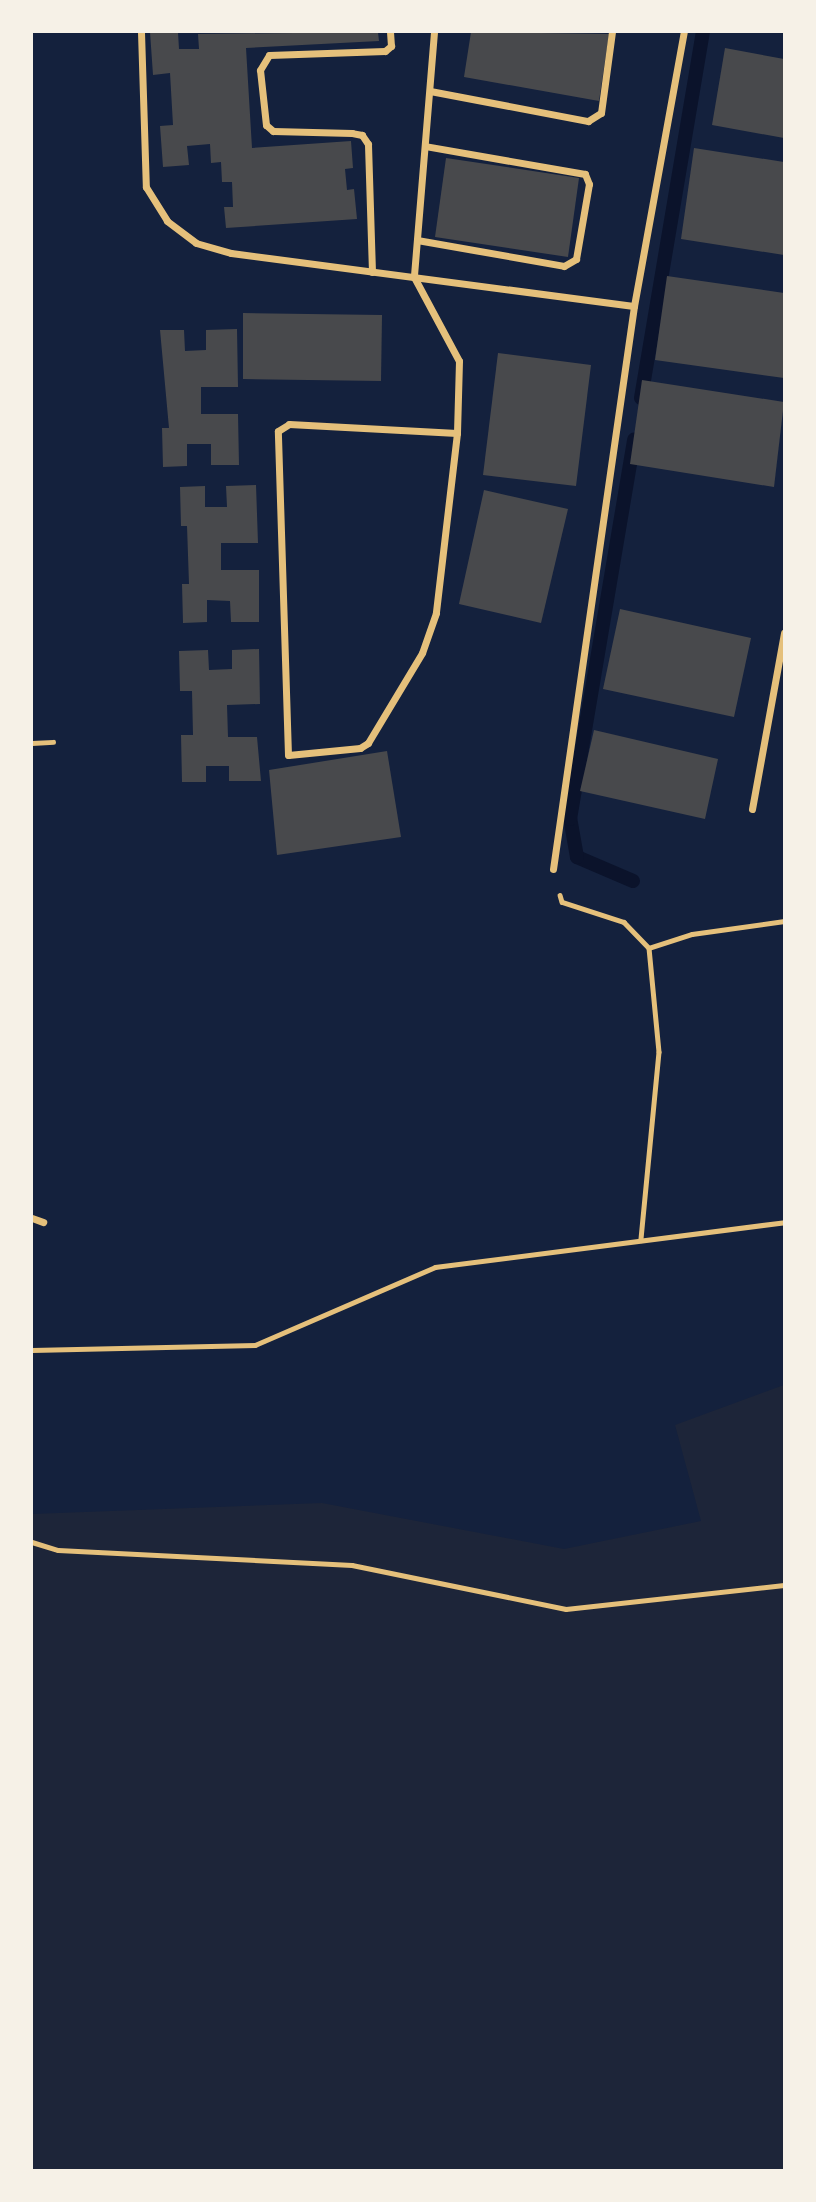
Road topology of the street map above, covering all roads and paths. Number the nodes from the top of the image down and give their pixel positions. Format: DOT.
graph roads {
  1 [pos="141,32"];
  2 [pos="390,32"];
  3 [pos="434,32"];
  4 [pos="612,32"];
  5 [pos="684,32"];
  6 [pos="430,91"];
  7 [pos="425,146"];
  8 [pos="417,240"];
  9 [pos="372,272"];
  10 [pos="414,277"];
  11 [pos="634,306"];
  12 [pos="457,433"];
  13 [pos="785,633"];
  14 [pos="53,742"];
  15 [pos="32,743"];
  16 [pos="752,809"];
  17 [pos="553,869"];
  18 [pos="785,921"];
  19 [pos="649,948"];
  20 [pos="32,1218"];
  21 [pos="43,1222"];
  22 [pos="785,1222"];
  23 [pos="641,1240"];
  24 [pos="32,1350"];
  25 [pos="32,1542"];
  26 [pos="785,1585"];
  1 -- 9 [label="street"];
  2 -- 9 [label="street"];
  3 -- 6 [label="street"];
  4 -- 6 [label="street"];
  5 -- 11 [label="street"];
  6 -- 7 [label="street"];
  7 -- 8 [label="street"];
  7 -- 8 [label="street"];
  8 -- 10 [label="street"];
  9 -- 10 [label="street"];
  10 -- 11 [label="street"];
  10 -- 12 [label="street"];
  11 -- 17 [label="street"];
  12 -- 12 [label="street"];
  13 -- 16 [label="street"];
  14 -- 15 [label="path"];
  17 -- 19 [label="path"];
  18 -- 19 [label="path"];
  19 -- 23 [label="path"];
  20 -- 21 [label="street"];
  22 -- 23 [label="path"];
  23 -- 24 [label="path"];
  25 -- 26 [label="path"];
}
